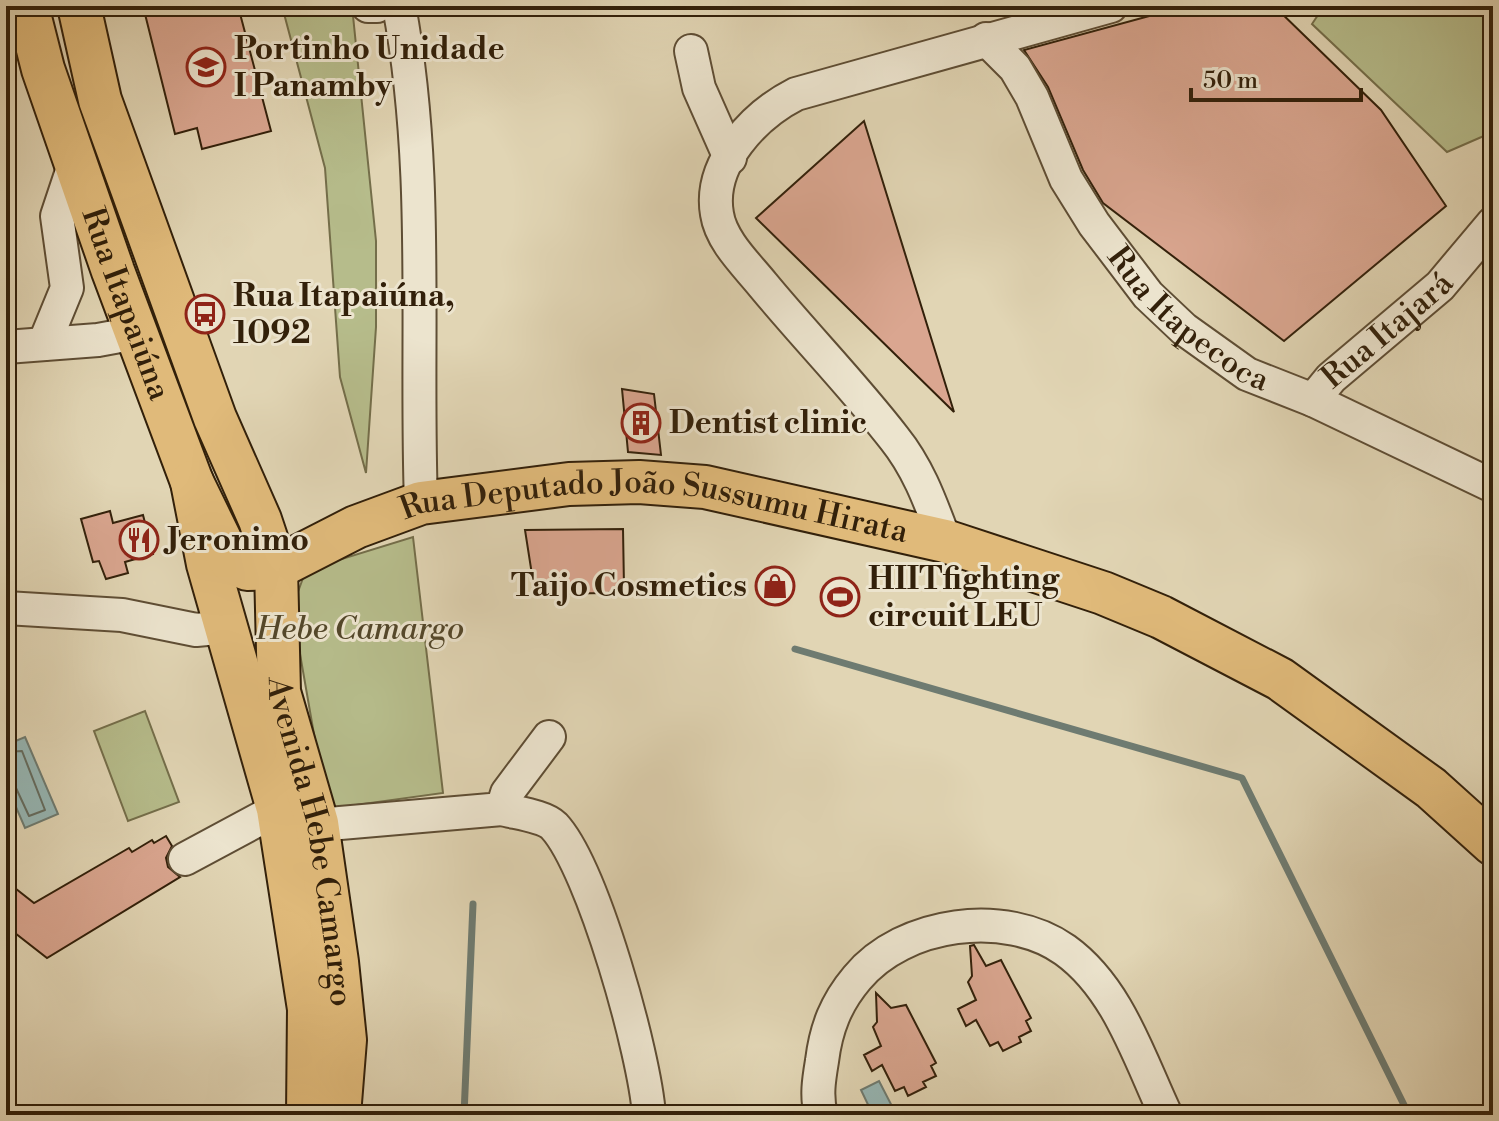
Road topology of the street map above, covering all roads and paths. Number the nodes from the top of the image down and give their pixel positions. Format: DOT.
graph roads {
  1 [pos="27,6"];
  2 [pos="79,6"];
  3 [pos="368,6"];
  4 [pos="377,6"];
  5 [pos="399,6"];
  6 [pos="1111,6"];
  7 [pos="986,39"];
  8 [pos="691,51"];
  9 [pos="730,158"];
  10 [pos="75,162"];
  11 [pos="1493,223"];
  12 [pos="97,224"];
  13 [pos="151,246"];
  14 [pos="136,333"];
  15 [pos="44,344"];
  16 [pos="6,347"];
  17 [pos="1313,400"];
  18 [pos="192,482"];
  19 [pos="1493,486"];
  20 [pos="421,503"];
  21 [pos="260,520"];
  22 [pos="356,527"];
  23 [pos="945,541"];
  24 [pos="276,568"];
  25 [pos="6,608"];
  26 [pos="224,614"];
  27 [pos="549,737"];
  28 [pos="502,809"];
  29 [pos="292,820"];
  30 [pos="1493,844"];
  31 [pos="185,859"];
  32 [pos="308,1115"];
  33 [pos="339,1115"];
  34 [pos="649,1115"];
  35 [pos="821,1115"];
  36 [pos="1166,1115"];
  1 -- 10 [label="main road, Rua Itapaiúna"];
  2 -- 13 [label="main road, Rua Itapaiúna"];
  3 -- 4 [label="street"];
  5 -- 20 [label="street"];
  6 -- 7 [label="street"];
  7 -- 9 [label="street"];
  7 -- 17 [label="street, Rua Itapecoca"];
  8 -- 9 [label="street"];
  9 -- 23 [label="street"];
  10 -- 12 [label="main road, Rua Itapaiúna"];
  10 -- 15 [label="street"];
  11 -- 17 [label="street, Rua Itajará"];
  12 -- 13 [label="main road"];
  12 -- 14 [label="main road, Rua Itapaiúna"];
  13 -- 21 [label="main road, Rua Itapaiúna"];
  14 -- 15 [label="street"];
  14 -- 18 [label="main road, Rua Itapaiúna"];
  15 -- 16 [label="street"];
  17 -- 19 [label="street, Rua Itapecoca"];
  18 -- 24 [label="main road"];
  18 -- 26 [label="main road, Rua Itapaiúna"];
  20 -- 22 [label="main road, Rua Deputado João Sussumu Hirata"];
  20 -- 23 [label="main road, Rua Deputado João Sussumu Hirata"];
  21 -- 22 [label="main road, Rua Deputado João Sussumu Hirata"];
  21 -- 24 [label="main road, Rua Itapaiúna"];
  22 -- 24 [label="main road, Rua Deputado João Sussumu Hirata"];
  23 -- 30 [label="main road, Rua Deputado João Sussumu Hirata"];
  24 -- 29 [label="main road, Avenida Hebe Camargo"];
  25 -- 26 [label="street"];
  26 -- 29 [label="main road, Avenida Hebe Camargo"];
  27 -- 28 [label="street"];
  28 -- 29 [label="street"];
  28 -- 34 [label="street"];
  29 -- 31 [label="street"];
  29 -- 32 [label="main road, Avenida Hebe Camargo"];
  29 -- 33 [label="main road, Avenida Hebe Camargo"];
  35 -- 36 [label="street"];
}
